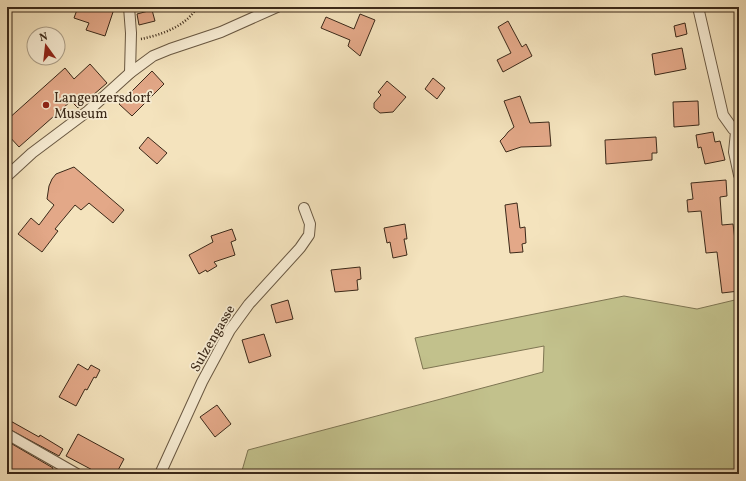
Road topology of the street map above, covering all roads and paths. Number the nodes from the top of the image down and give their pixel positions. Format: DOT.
graph roads {
  1 [pos="129,7"];
  2 [pos="197,7"];
  3 [pos="278,7"];
  4 [pos="698,7"];
  5 [pos="131,42"];
  6 [pos="130,73"];
  7 [pos="738,132"];
  8 [pos="739,175"];
  9 [pos="7,176"];
  10 [pos="304,208"];
  11 [pos="7,434"];
  12 [pos="77,474"];
  13 [pos="160,474"];
  1 -- 5 [label="street"];
  2 -- 5 [label="path"];
  3 -- 6 [label="street"];
  4 -- 7 [label="street"];
  5 -- 6 [label="street"];
  6 -- 9 [label="street"];
  7 -- 8 [label="street"];
  10 -- 13 [label="street, Sulzengasse"];
  11 -- 12 [label="street"];
}
